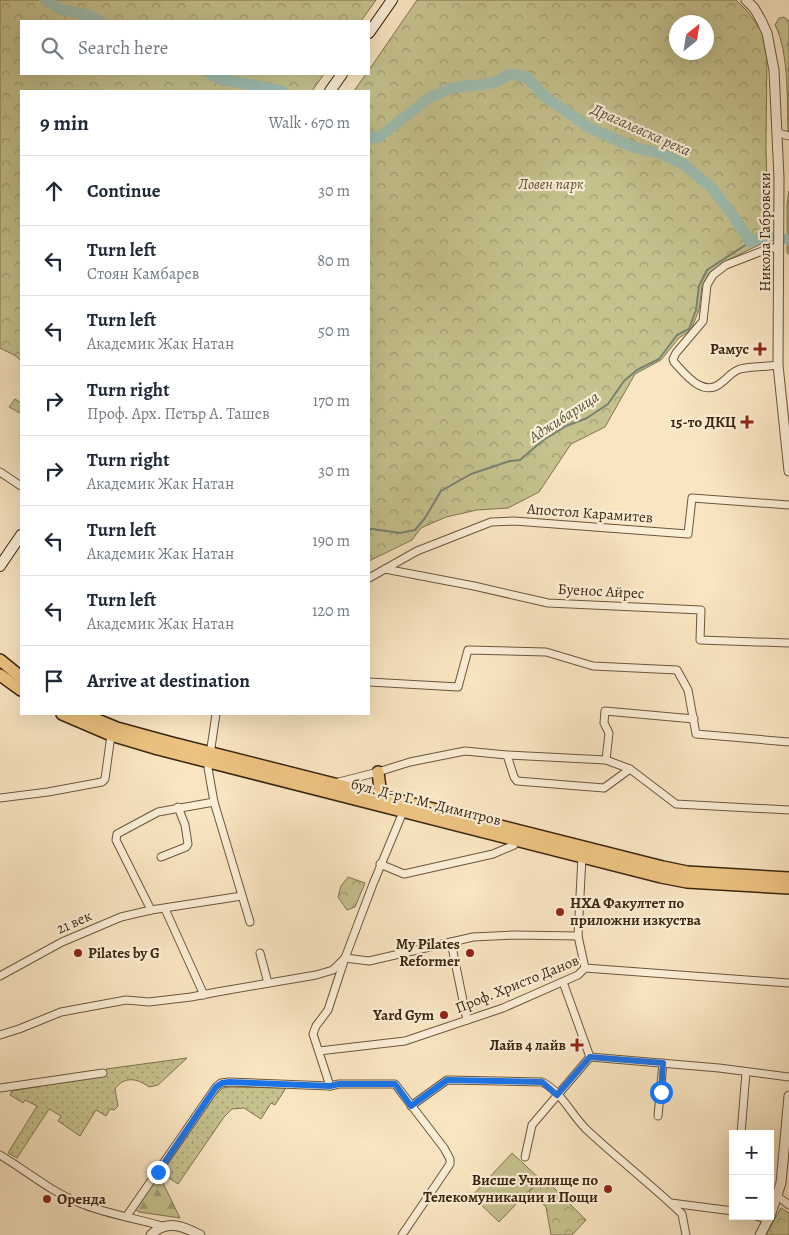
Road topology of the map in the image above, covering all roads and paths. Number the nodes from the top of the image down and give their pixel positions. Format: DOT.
graph roads {
  1 [pos="392,0"];
  2 [pos="746,0"];
  3 [pos="370,32"];
  4 [pos="341,75"];
  5 [pos="331,90"];
  6 [pos="778,133"];
  7 [pos="789,136"];
  8 [pos="778,248"];
  9 [pos="778,365"];
  10 [pos="779,380"];
  11 [pos="789,381"];
  12 [pos="789,471"];
  13 [pos="0,472"];
  14 [pos="20,485"];
  15 [pos="789,505"];
  16 [pos="20,537"];
  17 [pos="0,566"];
  18 [pos="385,569"];
  19 [pos="370,577"];
  20 [pos="789,643"];
  21 [pos="0,660"];
  22 [pos="0,674"];
  23 [pos="20,675"];
  24 [pos="370,682"];
  25 [pos="20,689"];
  26 [pos="64,715"];
  27 [pos="85,715"];
  28 [pos="216,715"];
  29 [pos="694,719"];
  30 [pos="110,735"];
  31 [pos="789,742"];
  32 [pos="507,755"];
  33 [pos="209,757"];
  34 [pos="606,760"];
  35 [pos="630,769"];
  36 [pos="378,772"];
  37 [pos="332,783"];
  38 [pos="381,796"];
  39 [pos="0,798"];
  40 [pos="214,802"];
  41 [pos="178,807"];
  42 [pos="789,810"];
  43 [pos="403,812"];
  44 [pos="516,840"];
  45 [pos="582,856"];
  46 [pos="161,857"];
  47 [pos="380,864"];
  48 [pos="789,878"];
  49 [pos="789,888"];
  50 [pos="242,896"];
  51 [pos="165,909"];
  52 [pos="151,910"];
  53 [pos="250,922"];
  54 [pos="578,936"];
  55 [pos="451,942"];
  56 [pos="260,953"];
  57 [pos="345,958"];
  58 [pos="585,968"];
  59 [pos="0,976"];
  60 [pos="562,982"];
  61 [pos="268,983"];
  62 [pos="789,983"];
  63 [pos="204,995"];
  64 [pos="467,1020"];
  65 [pos="0,1034"];
  66 [pos="319,1051"];
  67 [pos="590,1057"];
  68 [pos="663,1063"];
  69 [pos="746,1072"];
  70 [pos="103,1073"];
  71 [pos="789,1077"];
  72 [pos="330,1086"];
  73 [pos="0,1088"];
  74 [pos="557,1095"];
  75 [pos="789,1096"];
  76 [pos="411,1106"];
  77 [pos="658,1116"];
  78 [pos="742,1130"];
  79 [pos="0,1155"];
  80 [pos="525,1157"];
  81 [pos="777,1196"];
  82 [pos="670,1203"];
  83 [pos="789,1204"];
  84 [pos="774,1205"];
  85 [pos="729,1210"];
  86 [pos="126,1217"];
  87 [pos="768,1220"];
  88 [pos="162,1226"];
  89 [pos="151,1235"];
  90 [pos="200,1235"];
  91 [pos="402,1235"];
  92 [pos="686,1235"];
  93 [pos="760,1235"];
  1 -- 3 [label="main road"];
  2 -- 6 [label="street, Никола Габровски"];
  4 -- 5 [label="main road"];
  6 -- 7 [label="street"];
  6 -- 8 [label="street, Никола Габровски"];
  8 -- 9 [label="street, Никола Габровски"];
  8 -- 9 [label="street"];
  9 -- 10 [label="street, Никола Габровски"];
  10 -- 11 [label="street"];
  10 -- 12 [label="street, Никола Габровски"];
  13 -- 14 [label="street"];
  15 -- 18 [label="street, Апостол Карамитев"];
  16 -- 17 [label="main road"];
  18 -- 19 [label="street, Апостол Карамитев"];
  18 -- 20 [label="street, Буенос Айрес"];
  21 -- 23 [label="main road"];
  22 -- 25 [label="main road"];
  24 -- 29 [label="street"];
  26 -- 30 [label="main road, бул. Д-р Г. М. Димитров"];
  27 -- 33 [label="main road, бул. Д-р Г. М. Димитров"];
  28 -- 33 [label="street"];
  29 -- 31 [label="street"];
  29 -- 34 [label="street"];
  30 -- 33 [label="main road, бул. Д-р Г. М. Димитров"];
  30 -- 39 [label="street"];
  32 -- 34 [label="street"];
  32 -- 35 [label="street"];
  32 -- 36 [label="street"];
  33 -- 37 [label="main road, бул. Д-р Г. М. Димитров"];
  33 -- 40 [label="street"];
  33 -- 43 [label="main road, бул. Д-р Г. М. Димитров"];
  34 -- 35 [label="street"];
  35 -- 42 [label="street"];
  36 -- 37 [label="street"];
  36 -- 38 [label="main road"];
  37 -- 38 [label="main road, бул. Д-р Г. М. Димитров"];
  38 -- 48 [label="main road, бул. Д-р Г. М. Димитров"];
  40 -- 41 [label="street"];
  40 -- 50 [label="street"];
  41 -- 46 [label="street"];
  41 -- 52 [label="street"];
  43 -- 44 [label="main road, бул. Д-р Г. М. Димитров"];
  43 -- 47 [label="street"];
  44 -- 45 [label="main road, бул. Д-р Г. М. Димитров"];
  44 -- 47 [label="street"];
  45 -- 49 [label="main road, бул. Д-р Г. М. Димитров"];
  45 -- 54 [label="street"];
  47 -- 57 [label="street"];
  50 -- 51 [label="street, 21 век"];
  50 -- 53 [label="street"];
  51 -- 52 [label="street, 21 век"];
  51 -- 63 [label="street"];
  52 -- 59 [label="street, 21 век"];
  54 -- 55 [label="street"];
  54 -- 58 [label="street"];
  55 -- 57 [label="street"];
  55 -- 64 [label="street"];
  56 -- 61 [label="street"];
  57 -- 61 [label="street"];
  57 -- 66 [label="street"];
  58 -- 60 [label="street, Проф. Христо Данов"];
  58 -- 62 [label="street, Проф. Христо Данов"];
  60 -- 64 [label="street, Проф. Христо Данов"];
  60 -- 67 [label="street"];
  61 -- 63 [label="street"];
  63 -- 65 [label="street"];
  64 -- 66 [label="street, Проф. Христо Данов"];
  66 -- 72 [label="street"];
  67 -- 68 [label="street"];
  67 -- 74 [label="street"];
  68 -- 69 [label="street"];
  68 -- 77 [label="street"];
  69 -- 71 [label="street"];
  69 -- 78 [label="street"];
  70 -- 73 [label="street"];
  72 -- 76 [label="street"];
  72 -- 86 [label="street"];
  74 -- 76 [label="street"];
  74 -- 80 [label="street"];
  74 -- 82 [label="street"];
  75 -- 81 [label="street"];
  76 -- 91 [label="street"];
  79 -- 86 [label="street"];
  81 -- 83 [label="street"];
  81 -- 84 [label="street"];
  82 -- 85 [label="street"];
  82 -- 92 [label="street"];
  86 -- 88 [label="street"];
  87 -- 93 [label="street"];
  88 -- 89 [label="street"];
  88 -- 90 [label="street"];
}
